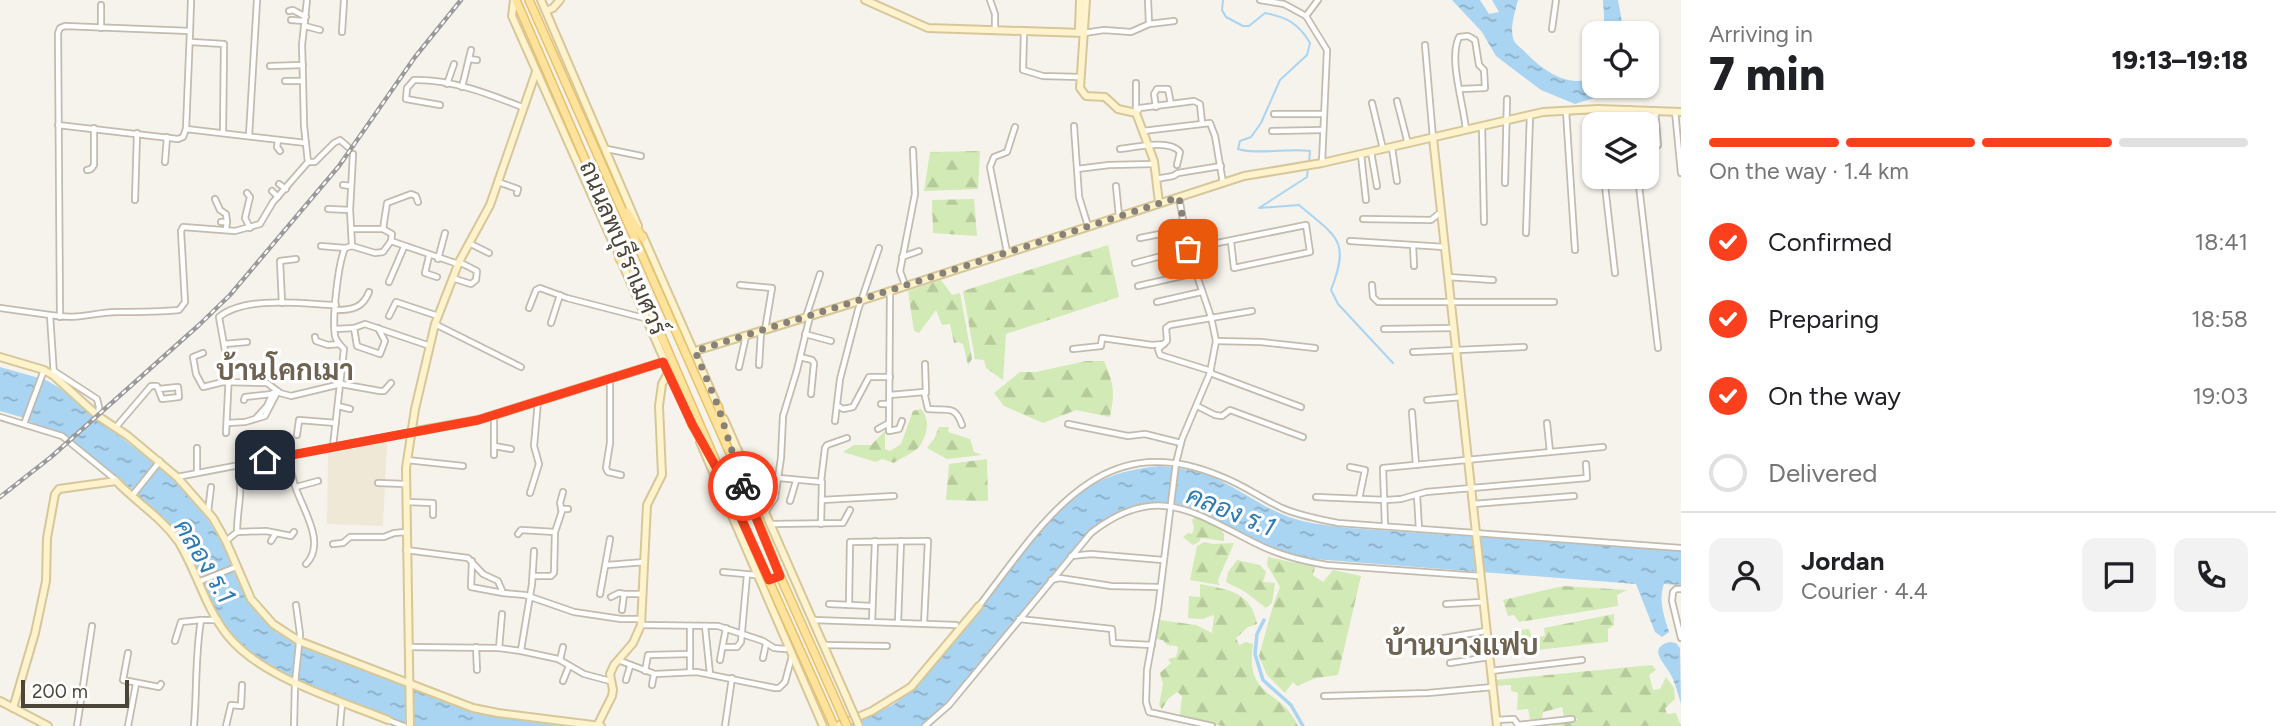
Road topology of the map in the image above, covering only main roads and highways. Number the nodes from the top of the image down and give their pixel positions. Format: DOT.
graph roads {
  1 [pos="515,0"];
  2 [pos="529,0"];
  3 [pos="614,190"];
  4 [pos="602,198"];
  5 [pos="643,238"];
  6 [pos="620,260"];
  7 [pos="718,406"];
  8 [pos="692,424"];
  9 [pos="736,467"];
  10 [pos="726,485"];
  11 [pos="780,576"];
  12 [pos="769,580"];
  13 [pos="835,726"];
  14 [pos="847,726"];
  1 -- 4 [label="main road, ถนนลพบุรีราเมศวร์"];
  2 -- 3 [label="main road, ถนนลพบุรีราเมศวร์"];
  3 -- 5 [label="main road"];
  3 -- 9 [label="main road, ถนนลพบุรีราเมศวร์"];
  4 -- 6 [label="main road"];
  4 -- 10 [label="main road, ถนนลพบุรีราเมศวร์"];
  7 -- 9 [label="main road"];
  8 -- 10 [label="main road"];
  9 -- 11 [label="main road, ถนนลพบุรีราเมศวร์"];
  10 -- 12 [label="main road, ถนนลพบุรีราเมศวร์"];
  11 -- 12 [label="main road"];
  11 -- 14 [label="main road, ถนนลพบุรีราเมศวร์, bridge"];
  12 -- 13 [label="main road, ถนนลพบุรีราเมศวร์"];
}
